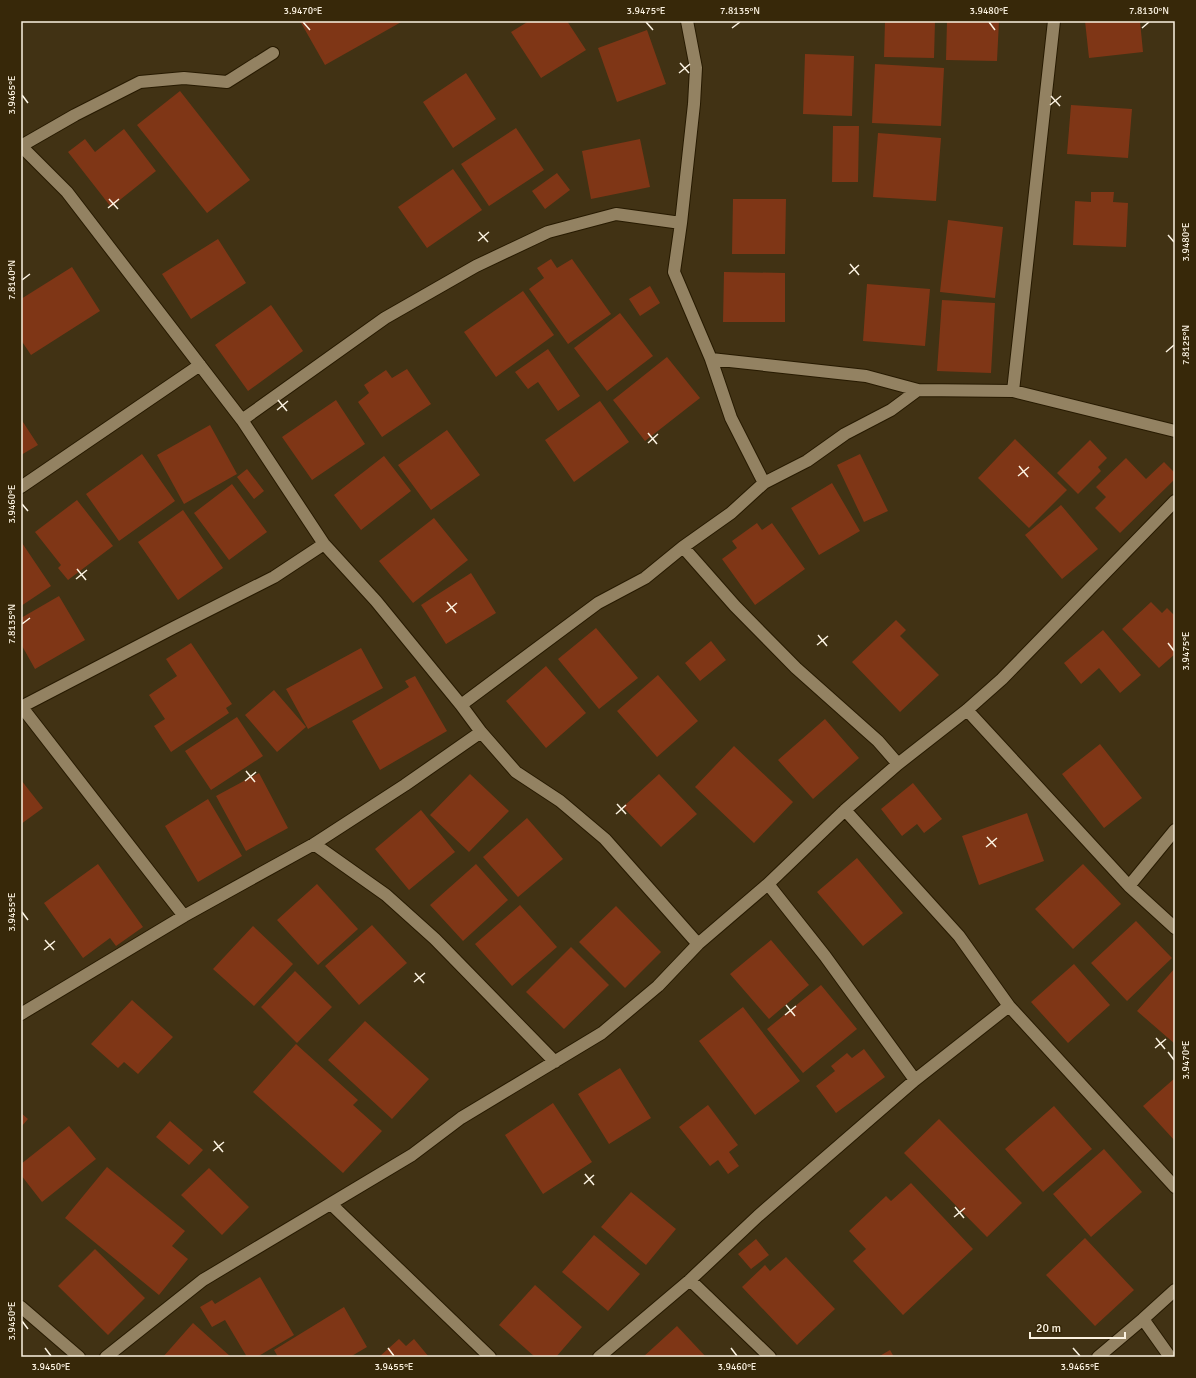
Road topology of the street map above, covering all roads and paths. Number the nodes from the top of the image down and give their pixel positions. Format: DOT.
graph roads {
  1 [pos="687,21"];
  2 [pos="1054,21"];
  3 [pos="273,53"];
  4 [pos="21,146"];
  5 [pos="681,223"];
  6 [pos="711,359"];
  7 [pos="200,365"];
  8 [pos="918,390"];
  9 [pos="1013,391"];
  10 [pos="242,420"];
  11 [pos="1175,431"];
  12 [pos="764,483"];
  13 [pos="21,486"];
  14 [pos="1175,501"];
  15 [pos="324,544"];
  16 [pos="683,547"];
  17 [pos="461,705"];
  18 [pos="21,707"];
  19 [pos="967,710"];
  20 [pos="481,732"];
  21 [pos="898,764"];
  22 [pos="845,810"];
  23 [pos="1175,830"];
  24 [pos="314,844"];
  25 [pos="768,884"];
  26 [pos="1129,886"];
  27 [pos="184,916"];
  28 [pos="1175,928"];
  29 [pos="698,944"];
  30 [pos="1009,1006"];
  31 [pos="21,1014"];
  32 [pos="555,1062"];
  33 [pos="915,1080"];
  34 [pos="1175,1187"];
  35 [pos="331,1204"];
  36 [pos="690,1280"];
  37 [pos="1175,1290"];
  38 [pos="21,1307"];
  39 [pos="1143,1319"];
  40 [pos="79,1357"];
  41 [pos="106,1357"];
  42 [pos="490,1357"];
  43 [pos="599,1357"];
  44 [pos="770,1357"];
  45 [pos="1098,1357"];
  46 [pos="1170,1357"];
  1 -- 5 [label="street"];
  2 -- 9 [label="street"];
  3 -- 4 [label="street"];
  4 -- 7 [label="street"];
  5 -- 6 [label="street"];
  5 -- 10 [label="street"];
  6 -- 8 [label="street"];
  6 -- 12 [label="street"];
  7 -- 10 [label="street"];
  7 -- 13 [label="street"];
  8 -- 9 [label="street"];
  8 -- 12 [label="street"];
  9 -- 11 [label="street"];
  10 -- 15 [label="street"];
  12 -- 16 [label="street"];
  14 -- 19 [label="street"];
  15 -- 17 [label="street"];
  15 -- 18 [label="street"];
  16 -- 17 [label="street"];
  16 -- 21 [label="street"];
  17 -- 20 [label="street"];
  18 -- 27 [label="street"];
  19 -- 21 [label="street"];
  19 -- 26 [label="street"];
  20 -- 24 [label="street"];
  20 -- 29 [label="street"];
  21 -- 22 [label="street"];
  22 -- 25 [label="street"];
  22 -- 30 [label="street"];
  23 -- 26 [label="street"];
  24 -- 27 [label="street"];
  24 -- 32 [label="street"];
  25 -- 29 [label="street"];
  25 -- 33 [label="street"];
  26 -- 28 [label="street"];
  27 -- 31 [label="street"];
  29 -- 32 [label="street"];
  30 -- 33 [label="street"];
  30 -- 34 [label="street"];
  32 -- 35 [label="street"];
  33 -- 36 [label="street"];
  35 -- 41 [label="street"];
  35 -- 42 [label="street"];
  36 -- 43 [label="street"];
  36 -- 44 [label="street"];
  37 -- 39 [label="street"];
  38 -- 40 [label="street"];
  39 -- 45 [label="street"];
  39 -- 46 [label="street"];
}
